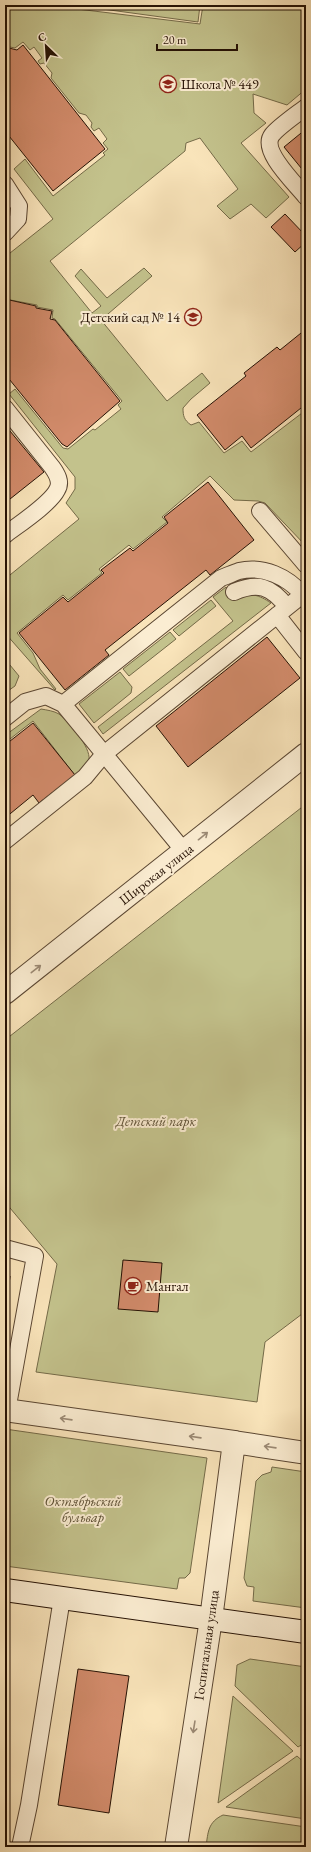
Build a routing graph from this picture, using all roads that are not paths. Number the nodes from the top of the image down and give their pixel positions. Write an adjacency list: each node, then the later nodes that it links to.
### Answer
1 (306, 107): 3 (lane)
2 (5, 184): 4 (lane)
3 (306, 197)
4 (5, 234)
5 (5, 408): 7 (lane)
6 (260, 511): 8 (lane)
7 (5, 535)
8 (306, 565)
9 (234, 592): 11 (lane)
10 (304, 593): 11 (lane); 13 (lane)
11 (282, 611): 12 (lane); 15 (lane)
12 (306, 652)
13 (63, 704): 14 (lane); 15 (lane)
14 (5, 718)
15 (104, 754): 17 (lane); 18 (lane)
16 (306, 754): 18 (street, Широкая улица, one-way to 16)
17 (5, 841)
18 (184, 852): 19 (street, Широкая улица, one-way to 18)
19 (5, 993)
20 (5, 1248): 21 (lane)
21 (6, 1410): 22 (street, one-way to 21)
22 (234, 1442): 23 (street, one-way to 22); 26 (street, Госпитальная улица)
23 (306, 1452)
24 (5, 1590): 25 (street)
25 (62, 1598): 26 (street); 28 (lane)
26 (210, 1619): 27 (street); 29 (street, Госпитальная улица, one-way to 29)
27 (306, 1632)
28 (20, 1847)
29 (176, 1847)

